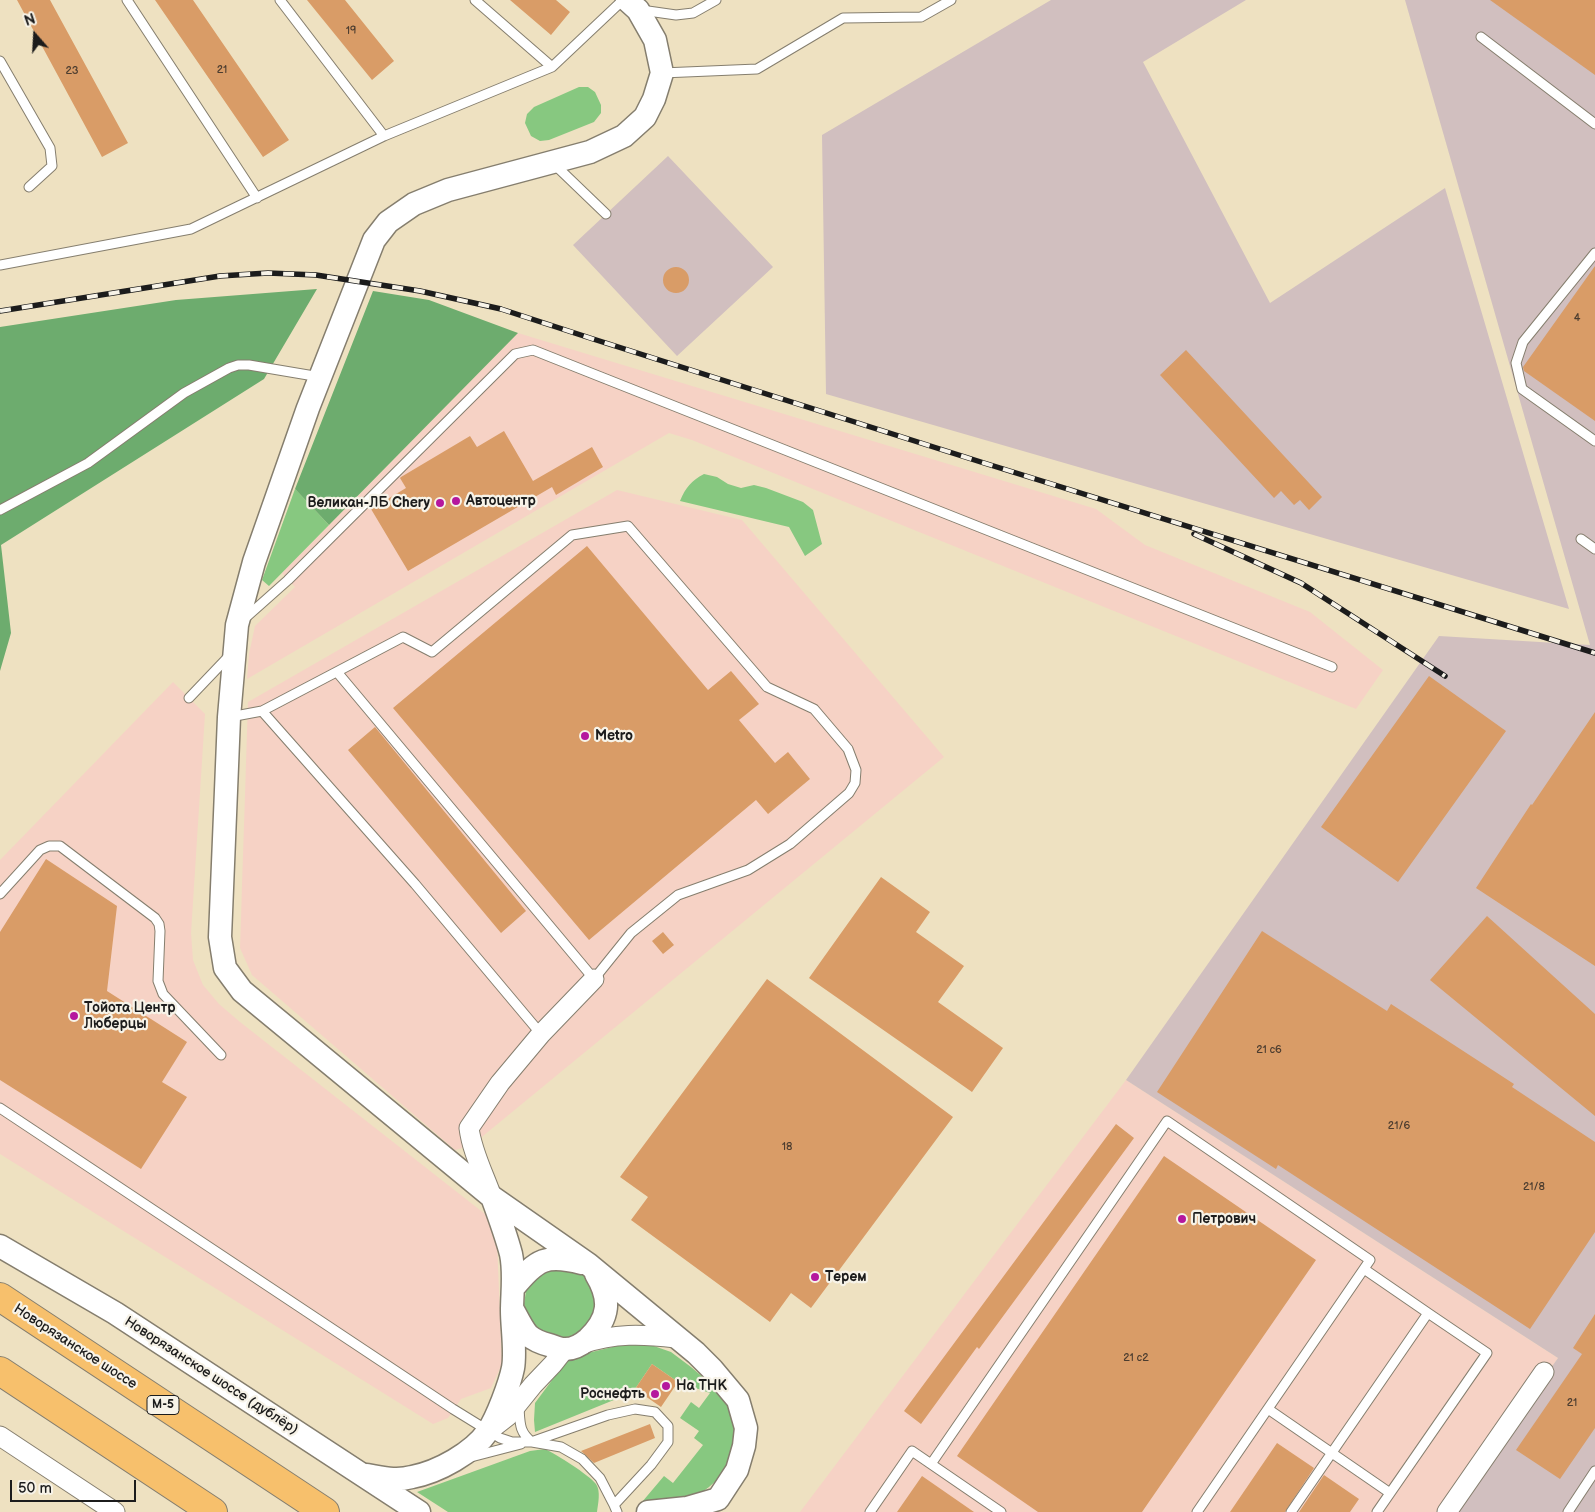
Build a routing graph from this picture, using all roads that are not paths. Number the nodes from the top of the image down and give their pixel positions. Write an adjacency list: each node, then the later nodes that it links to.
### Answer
1 (128, 0): 15 (lane)
2 (280, 0): 12 (lane)
3 (475, 0): 9 (lane)
4 (716, 0): 6 (lane)
5 (951, 0): 10 (lane)
6 (630, 3): 9 (lane); 10 (street)
7 (1482, 37): 11 (lane)
8 (0, 60): 14 (lane)
9 (552, 67): 12 (lane)
10 (662, 73): 13 (street)
11 (1595, 124)
12 (384, 136): 15 (lane)
13 (552, 162): 16 (lane); 19 (street)
14 (29, 187)
15 (257, 198): 18 (lane)
16 (606, 214)
17 (1595, 252): 20 (lane)
18 (0, 265)
19 (320, 377): 21 (lane); 24 (street)
20 (1595, 441)
21 (0, 510)
22 (1581, 539): 23 (lane)
23 (1595, 548)
24 (238, 625): 25 (street); 26 (lane)
25 (235, 649): 28 (lane); 30 (street)
26 (1332, 667)
27 (337, 672): 29 (lane); 32 (lane); 32 (lane)
28 (189, 698)
29 (262, 711): 30 (lane); 33 (lane)
30 (229, 717): 36 (street)
31 (0, 894): 34 (lane)
32 (594, 979): 33 (street)
33 (541, 1034): 36 (street)
34 (220, 1055)
35 (0, 1108): 49 (lane)
36 (492, 1197): 38 (street); 41 (street)
37 (0, 1246): 56 (street, Новорязанское шоссе (дублёр))
38 (591, 1267): 41 (street); 43 (street); 44 (street)
39 (1364, 1269): 42 (lane); 48 (lane); 54 (lane)
40 (0, 1297): 62 (highway, Новорязанское шоссе / М-5)
41 (513, 1298): 44 (street); 49 (street)
42 (1428, 1313): 52 (lane); 57 (lane)
43 (676, 1338): 44 (street); 58 (street)
44 (573, 1347): 47 (street)
45 (0, 1371): 61 (highway)
46 (1544, 1372): 70 (street)
47 (519, 1402): 49 (street); 51 (lane)
48 (1268, 1409): 52 (lane); 67 (lane)
49 (488, 1431): 51 (lane); 53 (street)
50 (0, 1436): 60 (street)
51 (532, 1442): 53 (lane); 59 (lane); 59 (lane)
52 (1332, 1453): 57 (lane); 68 (lane)
53 (453, 1462): 56 (street)
54 (931, 1464): 65 (lane); 66 (lane)
55 (1595, 1471): 71 (lane)
56 (362, 1474): 63 (street, Новорязанское шоссе (дублёр))
57 (1390, 1493): 69 (lane)
58 (714, 1505): 64 (street)
59 (615, 1508)
60 (115, 1512)
61 (213, 1512)
62 (326, 1512)
63 (419, 1512)
64 (648, 1512)
65 (870, 1512)
66 (1001, 1512)
67 (1197, 1512)
68 (1291, 1512)
69 (1377, 1512)
70 (1446, 1512)
71 (1568, 1512)

